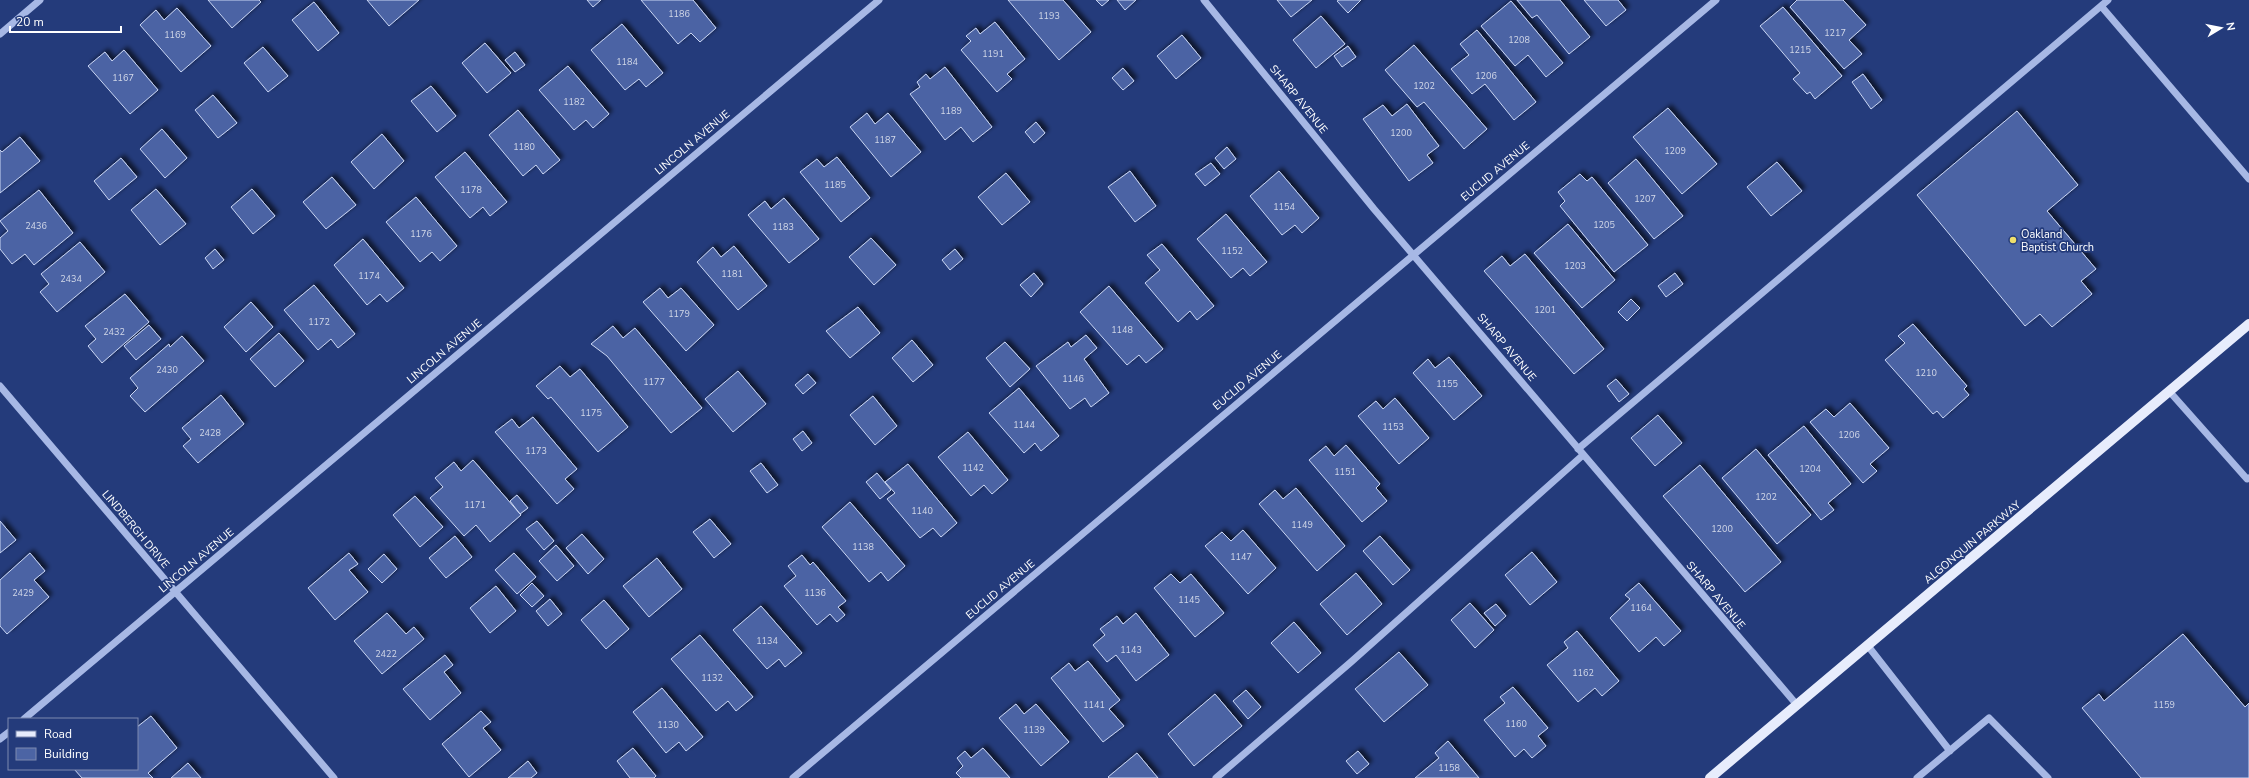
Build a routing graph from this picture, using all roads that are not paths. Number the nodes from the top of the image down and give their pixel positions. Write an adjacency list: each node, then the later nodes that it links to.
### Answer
1 (40, 0): 7 (street)
2 (879, 0): 16 (street, LINCOLN AVENUE)
3 (1204, 0): 9 (street, SHARP AVENUE)
4 (1716, 0): 9 (street, EUCLID AVENUE)
5 (2108, 0): 6 (street)
6 (2101, 6): 8 (street); 13 (street)
7 (0, 34)
8 (2249, 179)
9 (1414, 254): 13 (street, SHARP AVENUE); 24 (street, EUCLID AVENUE)
10 (2249, 324): 12 (main road, ALGONQUIN PARKWAY)
11 (0, 386): 16 (street, LINDBERGH DRIVE)
12 (2169, 391): 15 (street); 17 (main road, ALGONQUIN PARKWAY)
13 (1578, 449): 14 (street, SHARP AVENUE)
14 (1583, 455): 18 (street, SHARP AVENUE); 25 (street)
15 (2249, 478)
16 (175, 592): 19 (street, LINCOLN AVENUE); 23 (street, LINDBERGH DRIVE)
17 (1868, 646): 18 (main road, ALGONQUIN PARKWAY); 22 (street)
18 (1797, 705): 26 (main road, ALGONQUIN PARKWAY)
19 (25, 718)
20 (8, 733): 21 (street)
21 (0, 739)
22 (1950, 751): 27 (street); 28 (street)
23 (334, 778)
24 (793, 778)
25 (1216, 778)
26 (1710, 778)
27 (1917, 778)
28 (2048, 778)

